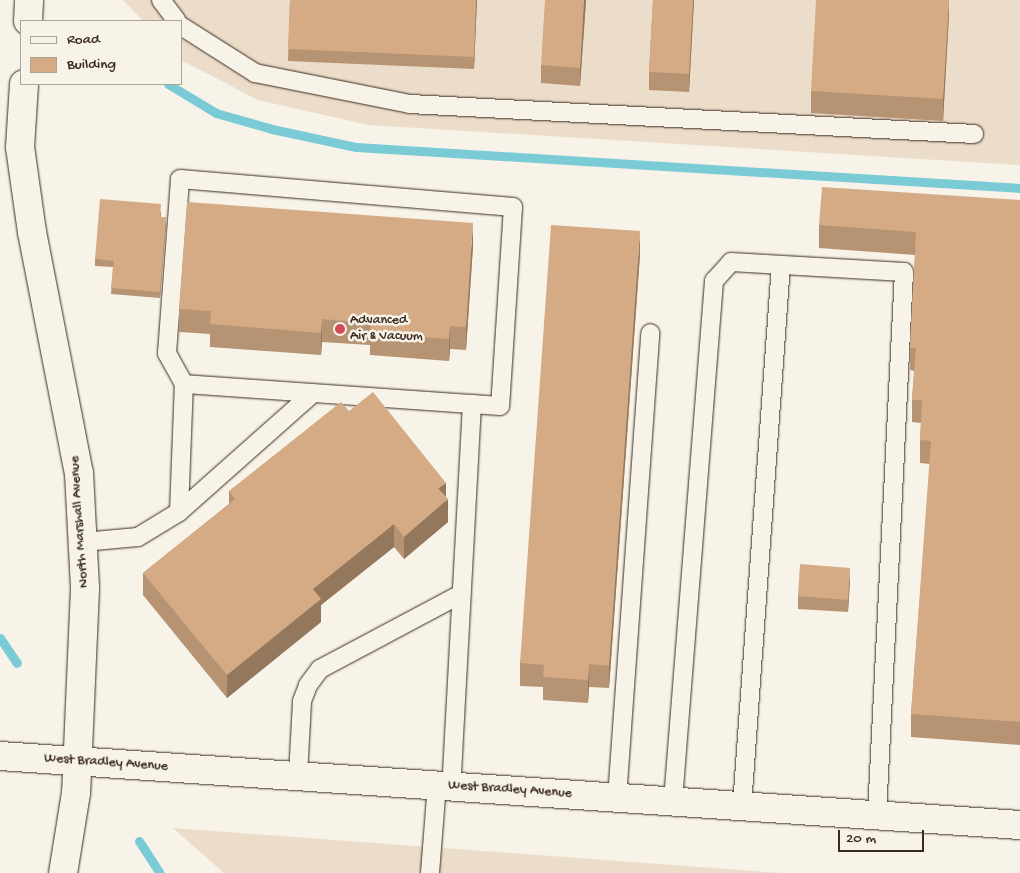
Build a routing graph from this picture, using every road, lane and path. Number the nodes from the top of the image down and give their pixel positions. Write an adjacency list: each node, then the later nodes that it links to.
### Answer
1 (29, 0): 3 (main road)
2 (160, 0): 4 (lane)
3 (28, 20)
4 (175, 20)
5 (182, 27): 7 (lane)
6 (24, 85): 14 (main road, North Marshall Avenue)
7 (974, 134)
8 (782, 265): 21 (lane); 22 (lane); 23 (lane)
9 (650, 333): 20 (lane)
10 (184, 384): 11 (lane); 12 (lane); 13 (lane)
11 (313, 393): 12 (lane); 13 (lane)
12 (472, 404): 15 (lane)
13 (179, 512): 14 (lane)
14 (83, 542): 17 (main road, North Marshall Avenue)
15 (461, 594): 18 (lane); 19 (lane)
16 (0, 756): 17 (main road, West Bradley Avenue)
17 (78, 761): 18 (main road, West Bradley Avenue); 25 (main road, North Marshall Avenue)
18 (298, 776): 19 (main road, West Bradley Avenue)
19 (444, 786): 20 (main road, West Bradley Avenue); 26 (lane)
20 (617, 798): 21 (main road, West Bradley Avenue)
21 (673, 801): 22 (main road, West Bradley Avenue)
22 (742, 806): 23 (main road, West Bradley Avenue)
23 (876, 815): 24 (main road, West Bradley Avenue)
24 (1020, 825)
25 (63, 873)
26 (430, 873)

